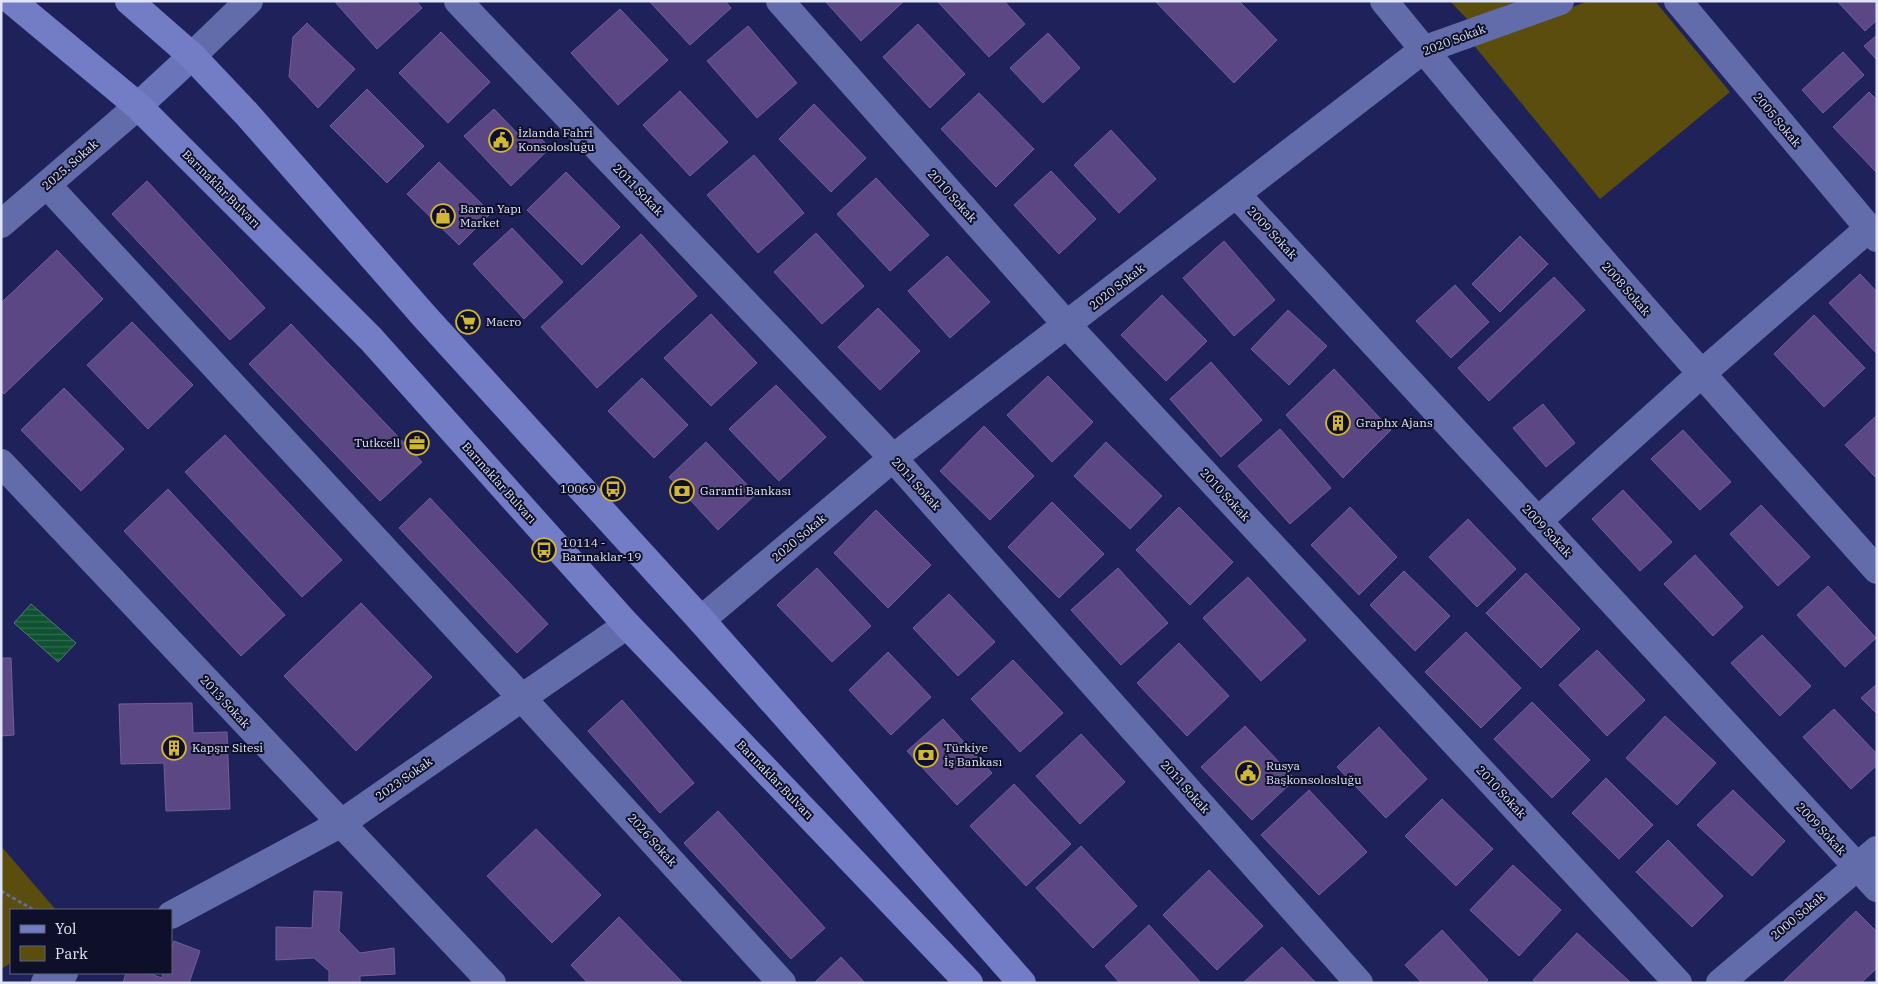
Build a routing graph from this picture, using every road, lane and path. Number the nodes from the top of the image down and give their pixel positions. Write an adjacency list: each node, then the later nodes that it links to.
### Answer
1 (12, 1): 11 (main road, Barınaklar Bulvarı)
2 (129, 1): 10 (main road)
3 (249, 1): 10 (street)
4 (458, 1): 18 (street, 2011 Sokak)
5 (780, 1): 16 (street, 2010 Sokak)
6 (1384, 1): 9 (street, 2008 Sokak)
7 (1560, 1): 9 (street, 2020 Sokak)
8 (1678, 1): 15 (street, 2005 Sokak)
9 (1424, 50): 13 (street, 2020 Sokak); 17 (street, 2008 Sokak)
10 (192, 56): 11 (street); 22 (main road)
11 (138, 106): 12 (street, 2025. Sokak); 23 (main road, Barınaklar Bulvarı)
12 (47, 185): 14 (street, 2025. Sokak); 24 (street, 2026 Sokak)
13 (1237, 195): 16 (street, 2020 Sokak); 20 (street, 2009 Sokak)
14 (1, 224)
15 (1873, 233): 17 (street)
16 (1067, 325): 18 (street, 2020 Sokak); 39 (street, 2010 Sokak)
17 (1700, 374): 20 (street); 21 (street, 2008 Sokak)
18 (893, 458): 22 (street, 2020 Sokak); 38 (street, 2011 Sokak)
19 (1, 463): 25 (street, 2013 Sokak)
20 (1538, 521): 27 (street, 2009 Sokak)
21 (1877, 570)
22 (701, 620): 37 (main road)
23 (627, 625): 24 (street, 2023 Sokak); 36 (main road, Barınaklar Bulvarı)
24 (522, 698): 25 (street, 2023 Sokak); 35 (street, 2026 Sokak)
25 (340, 824): 31 (street, 2023 Sokak); 34 (street, 2013 Sokak)
26 (1877, 850): 27 (street, 2000 Sokak)
27 (1856, 867): 28 (street, 2009 Sokak); 40 (street, 2000 Sokak)
28 (1877, 888)
29 (1, 891): 30 (path)
30 (32, 909)
31 (172, 914)
32 (62, 974): 33 (street)
33 (45, 983)
34 (492, 983)
35 (782, 983)
36 (969, 983)
37 (1022, 983)
38 (1359, 983)
39 (1678, 983)
40 (1720, 983)

